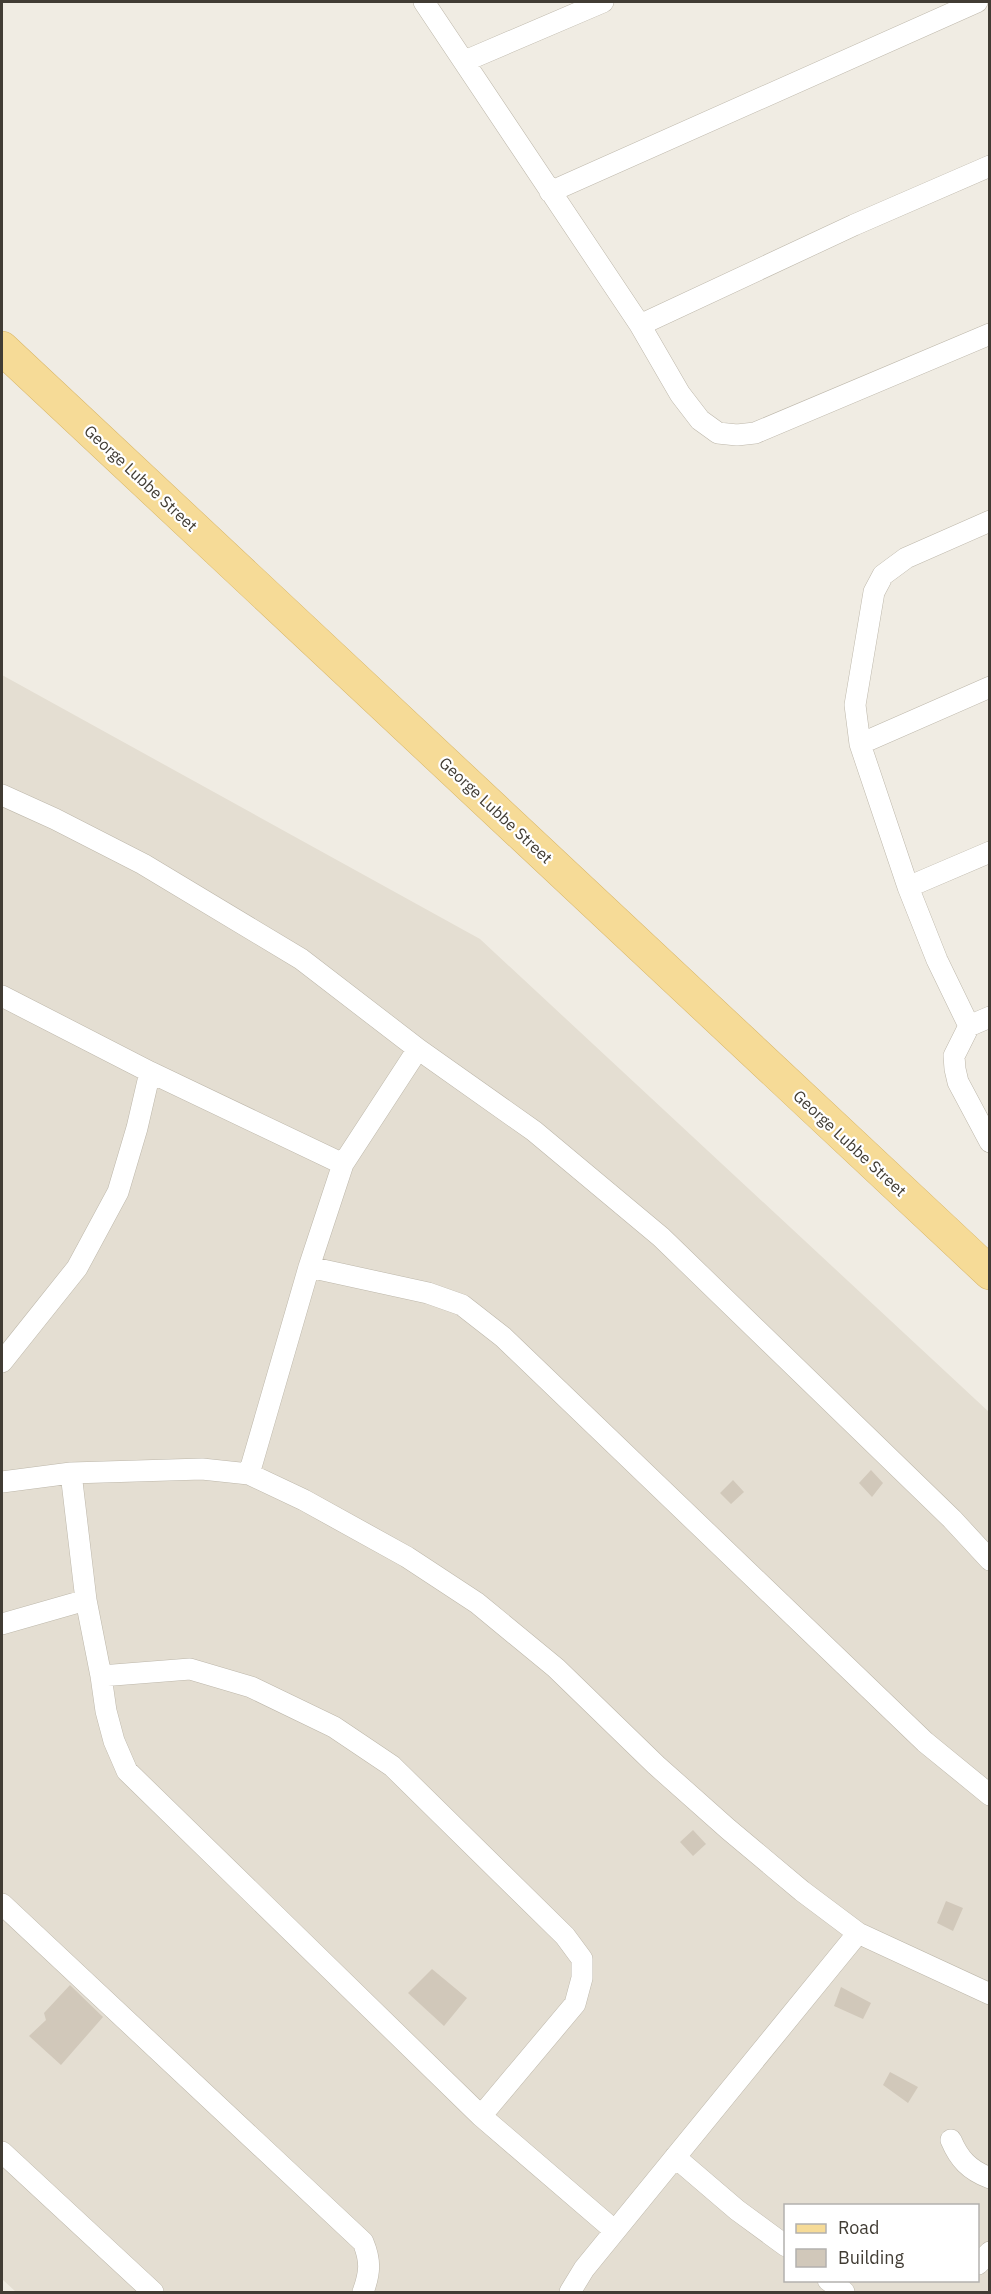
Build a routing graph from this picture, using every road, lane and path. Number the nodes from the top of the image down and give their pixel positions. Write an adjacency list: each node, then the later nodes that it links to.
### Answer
1 (424, 2): 4 (street)
2 (603, 2): 4 (street)
3 (977, 2): 6 (street)
4 (465, 61): 6 (street)
5 (990, 166): 7 (street)
6 (550, 192): 7 (street)
7 (640, 325): 8 (street)
8 (990, 334)
9 (2, 348): 24 (main road, George Lubbe Street)
10 (990, 521): 12 (street)
11 (990, 687): 12 (street)
12 (860, 744): 15 (street)
13 (2, 795): 19 (street)
14 (990, 852): 15 (street)
15 (908, 887): 18 (street)
16 (2, 996): 20 (street)
17 (990, 1017): 18 (street)
18 (969, 1026): 21 (street)
19 (418, 1049): 22 (street); 29 (street)
20 (150, 1072): 22 (street); 25 (street)
21 (990, 1142)
22 (343, 1164): 23 (street)
23 (309, 1267): 27 (street); 33 (street)
24 (990, 1273)
25 (2, 1362)
26 (71, 1473): 27 (street); 28 (street); 30 (street)
27 (249, 1474): 35 (street)
28 (2, 1482)
29 (990, 1560)
30 (86, 1600): 31 (street); 32 (street)
31 (2, 1624)
32 (101, 1676): 37 (street); 37 (street)
33 (990, 1794)
34 (2, 1904): 48 (street)
35 (858, 1933): 36 (street); 40 (street)
36 (990, 1994)
37 (481, 2116): 42 (street)
38 (951, 2139): 41 (street)
39 (2, 2152): 47 (street)
40 (675, 2157): 42 (street); 43 (street)
41 (990, 2178)
42 (615, 2231): 49 (street)
43 (784, 2245)
44 (990, 2252): 45 (street)
45 (979, 2263)
46 (831, 2282): 50 (street)
47 (153, 2292)
48 (363, 2292)
49 (570, 2292)
50 (844, 2292)

